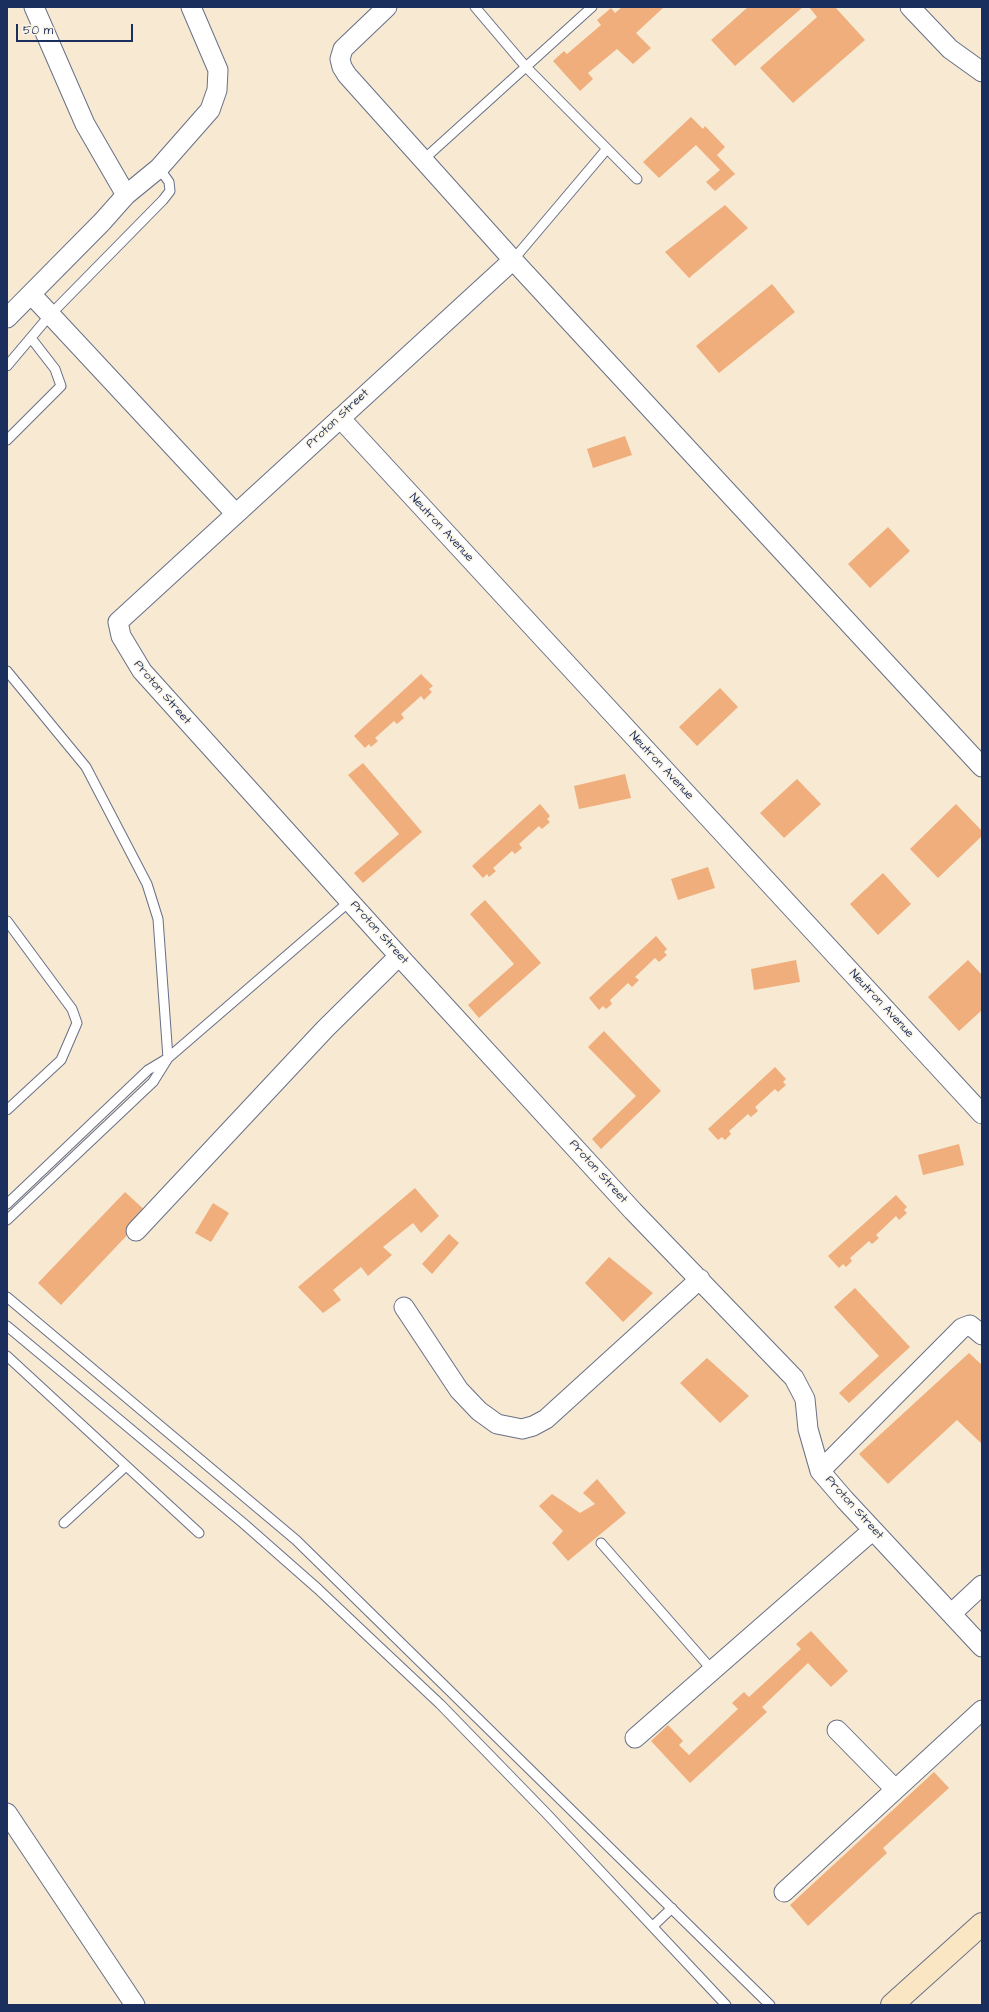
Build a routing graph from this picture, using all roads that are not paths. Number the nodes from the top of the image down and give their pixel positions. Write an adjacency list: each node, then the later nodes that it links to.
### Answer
1 (34, 7): 13 (street)
2 (191, 7): 11 (street)
3 (387, 7): 10 (street)
4 (475, 7): 7 (lane)
5 (592, 7): 7 (lane)
6 (910, 7): 8 (street)
7 (526, 66): 9 (lane); 10 (lane)
8 (982, 72)
9 (606, 150): 12 (lane); 14 (lane)
10 (423, 160): 14 (street)
11 (159, 168): 13 (street); 16 (lane)
12 (637, 179)
13 (126, 195): 15 (street)
14 (513, 260): 20 (street, Proton Street); 24 (street)
15 (31, 294): 16 (street); 17 (street)
16 (50, 315): 18 (lane); 22 (street)
17 (7, 318)
18 (31, 338): 19 (lane); 21 (lane)
19 (7, 366)
20 (340, 418): 22 (street, Proton Street); 32 (street, Neutron Avenue)
21 (7, 440)
22 (236, 514): 25 (street, Proton Street)
23 (7, 671): 28 (lane)
24 (982, 767)
25 (350, 901): 27 (street, Proton Street); 28 (lane)
26 (7, 921): 31 (lane)
27 (399, 956): 37 (street); 38 (street, Proton Street)
28 (168, 1058): 29 (lane); 30 (lane)
29 (115, 1100): 30 (lane); 33 (lane)
30 (123, 1109): 34 (lane)
31 (7, 1110)
32 (982, 1114)
33 (64, 1149): 34 (lane); 35 (lane)
34 (73, 1158): 36 (lane)
35 (7, 1204)
36 (7, 1220)
37 (136, 1231)
38 (700, 1279): 40 (street); 45 (street, Proton Street)
39 (7, 1297): 60 (lane)
40 (404, 1307)
41 (7, 1326): 62 (lane)
42 (982, 1334): 45 (street)
43 (7, 1356): 44 (lane)
44 (126, 1466): 46 (lane); 48 (lane)
45 (820, 1471): 47 (street, Proton Street)
46 (64, 1523)
47 (873, 1530): 51 (street, Proton Street); 53 (street)
48 (199, 1534)
49 (601, 1543): 53 (lane)
50 (982, 1585): 51 (street)
51 (952, 1613): 52 (street, Proton Street)
52 (982, 1647)
53 (713, 1671): 56 (street)
54 (982, 1710): 57 (street)
55 (837, 1730): 57 (street)
56 (635, 1738)
57 (895, 1789): 59 (street)
58 (7, 1813): 63 (street)
59 (784, 1892)
60 (672, 1908): 62 (lane); 65 (lane)
61 (982, 1924): 66 (main road)
62 (653, 1926): 64 (lane)
63 (134, 2005)
64 (726, 2005)
65 (770, 2005)
66 (892, 2005)

